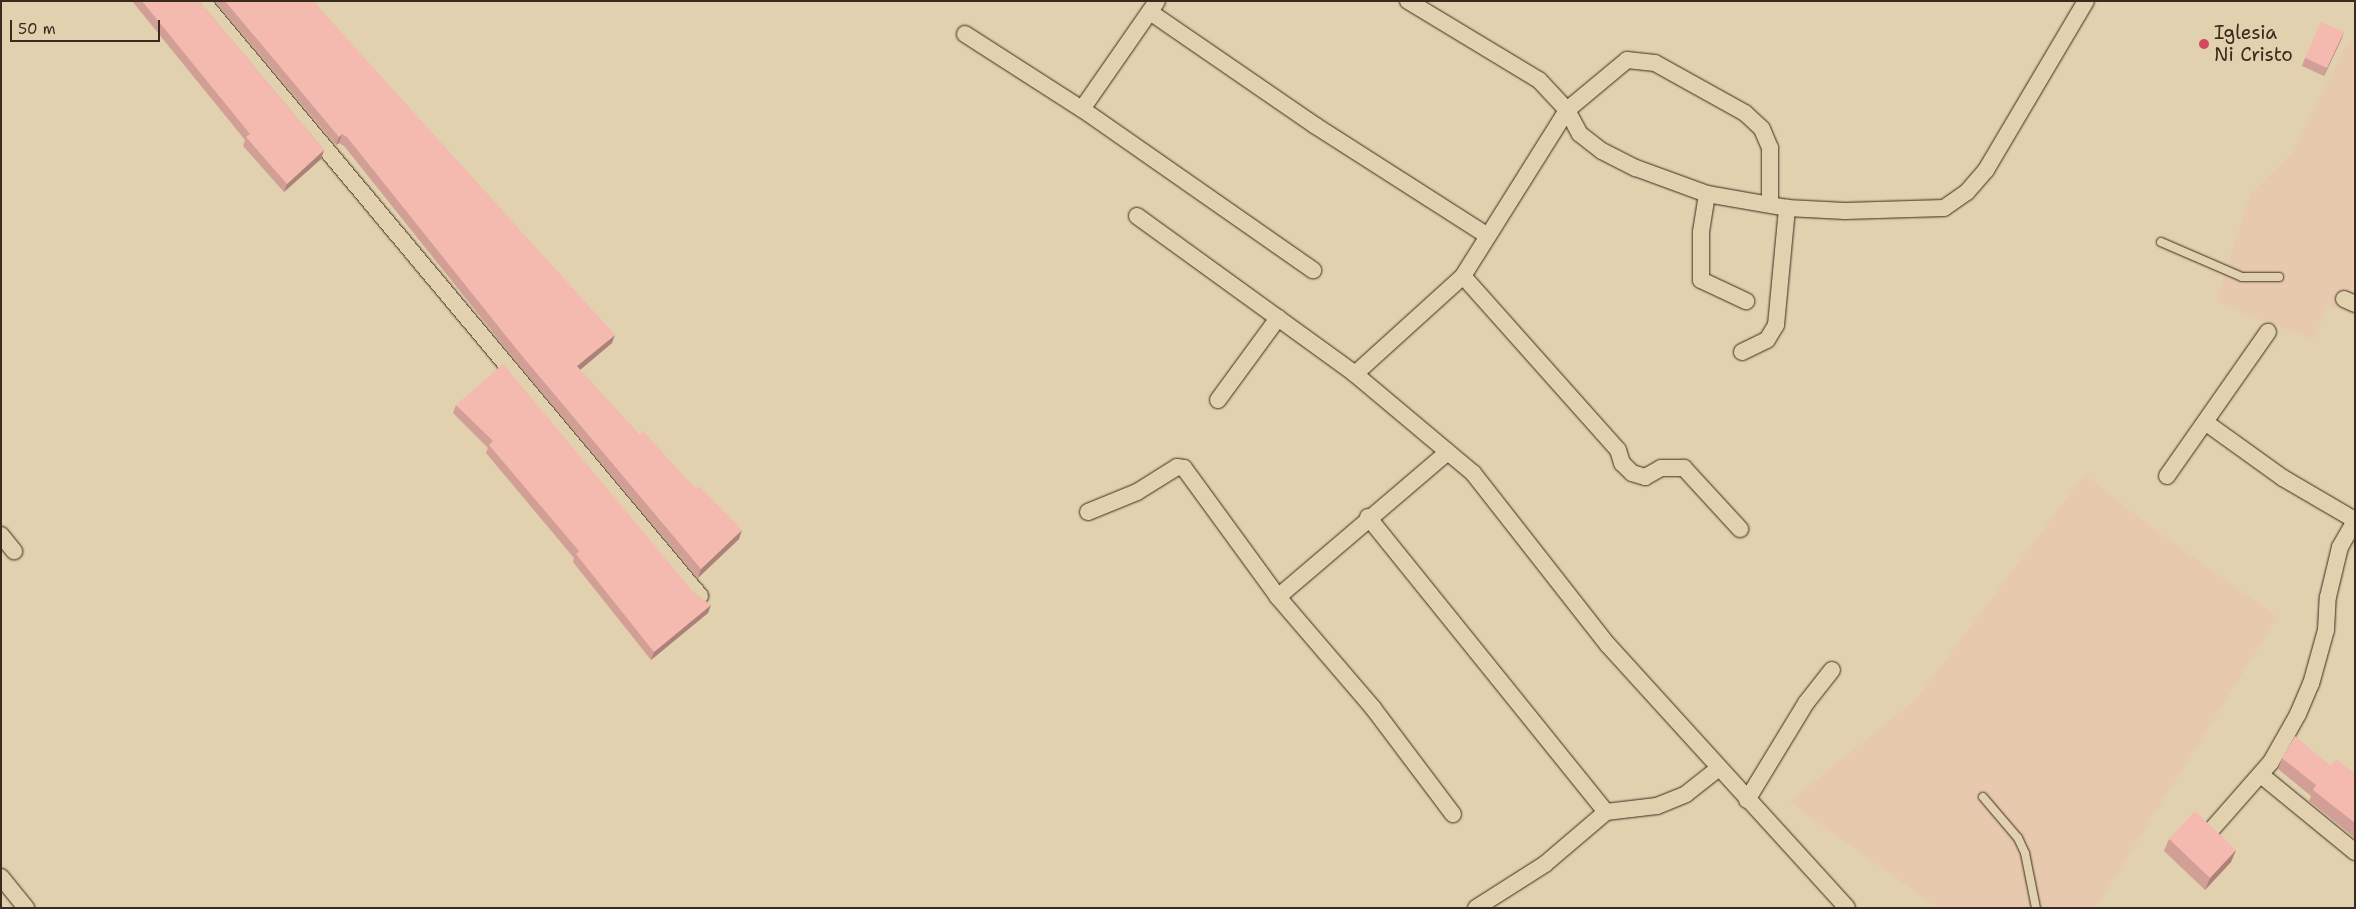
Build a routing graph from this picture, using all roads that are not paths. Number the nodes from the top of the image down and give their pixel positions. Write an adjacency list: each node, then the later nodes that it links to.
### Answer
1 (202, 1): 32 (street)
2 (1408, 1): 7 (street)
3 (2086, 1): 10 (street)
4 (1154, 7): 6 (street); 12 (street)
5 (965, 34): 6 (street)
6 (1082, 109): 14 (street)
7 (1567, 110): 8 (street); 9 (street); 12 (street)
8 (1707, 194): 9 (street); 17 (street)
9 (1770, 204): 10 (street)
10 (1787, 208): 20 (street)
11 (1137, 216): 18 (street)
12 (1488, 236): 15 (street)
13 (2161, 242): 16 (lane)
14 (1313, 270)
15 (1463, 276): 21 (street); 29 (street)
16 (2279, 278)
17 (1746, 301)
18 (1278, 318): 21 (street); 22 (street)
19 (2268, 332): 23 (street)
20 (1742, 352)
21 (1354, 374): 24 (street)
22 (1218, 400)
23 (2205, 422): 25 (street); 28 (street)
24 (1448, 452): 27 (street); 35 (street)
25 (2167, 476)
26 (1088, 512): 33 (street)
27 (1368, 517): 33 (street); 39 (street)
28 (2355, 521): 36 (street)
29 (1740, 529)
30 (1, 535): 31 (street)
31 (14, 551)
32 (700, 596)
33 (1278, 597): 40 (street)
34 (1832, 670): 38 (street)
35 (1719, 768): 38 (street); 39 (street)
36 (2261, 775): 41 (street); 42 (street)
37 (1983, 797): 47 (lane)
38 (1747, 800): 46 (street)
39 (1606, 812): 45 (street)
40 (1453, 814)
41 (2213, 828)
42 (2355, 852)
43 (1, 877): 44 (street)
44 (26, 908)
45 (1476, 908)
46 (1847, 908)
47 (2036, 908)

